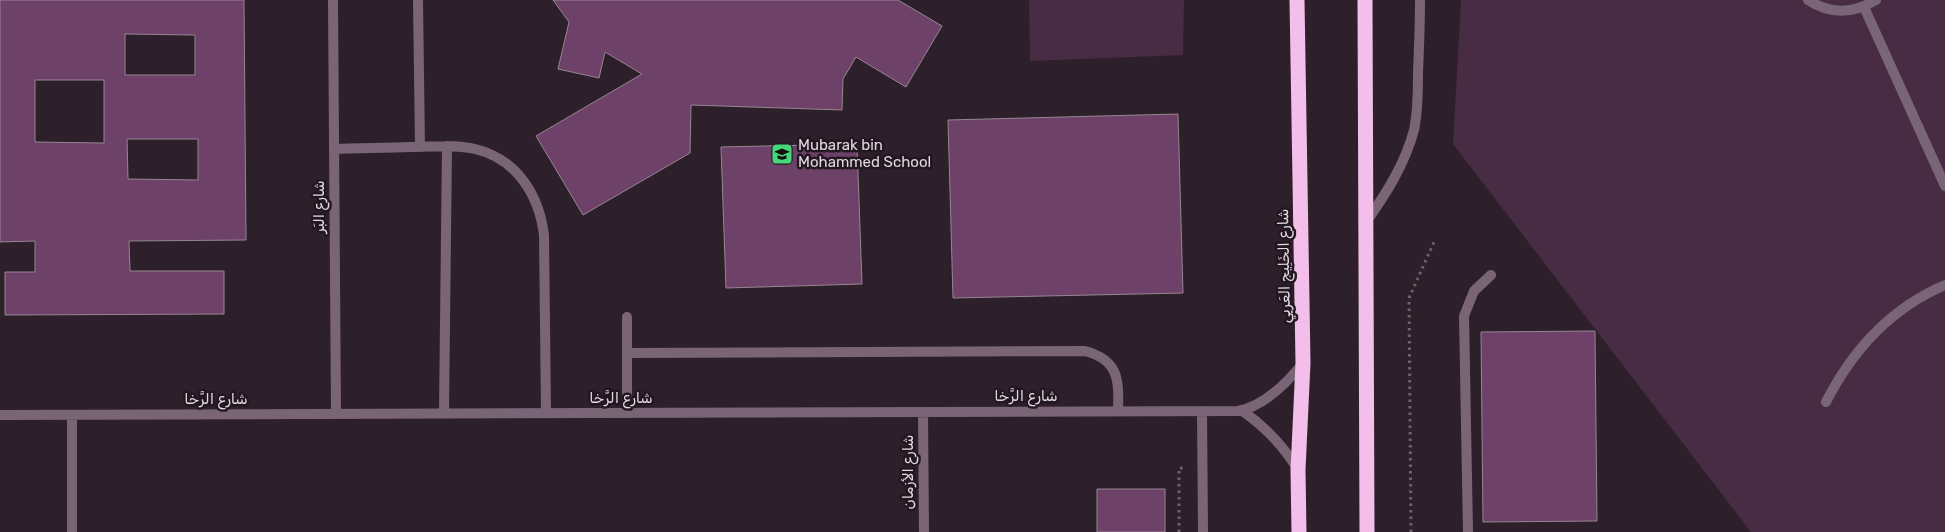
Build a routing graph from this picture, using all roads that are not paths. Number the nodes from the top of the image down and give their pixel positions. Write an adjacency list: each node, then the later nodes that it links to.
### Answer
1 (333, 0): 11 (street, شارع البَر)
2 (418, 0): 10 (street)
3 (1297, 0): 18 (highway, شارع الخَلِيج العَربِي)
4 (1365, 0): 13 (highway)
5 (1420, 0): 13 (street)
6 (1808, 0): 8 (street)
7 (1876, 0): 8 (street)
8 (1864, 7): 12 (street)
9 (446, 146): 10 (street); 24 (street); 25 (street)
10 (420, 147): 11 (street)
11 (334, 149): 28 (street, شارع البَر)
12 (1945, 186)
13 (1366, 222): 35 (highway)
14 (1491, 275): 36 (street)
15 (1945, 285): 19 (street)
16 (627, 316): 17 (street)
17 (627, 353): 22 (street); 26 (street)
18 (1303, 363): 21 (street, شارع الرَّخا); 30 (highway, شارع الخَلِيج العَربِي)
19 (1826, 402)
20 (1202, 410): 21 (street, شارع الرَّخا); 22 (street, شارع الرَّخا); 33 (street)
21 (1241, 410): 30 (street)
22 (1118, 411): 23 (street, شارع الرَّخا)
23 (923, 412): 26 (street, شارع الرَّخا); 32 (street, شارع الأزمان)
24 (444, 413): 25 (street, شارع الرَّخا); 28 (street, شارع الرَّخا)
25 (546, 413): 26 (street, شارع الرَّخا)
26 (627, 413)
27 (72, 414): 28 (street, شارع الرَّخا); 29 (street, شارع الرَّخا); 31 (street)
28 (336, 414)
29 (0, 415)
30 (1298, 470): 34 (highway, شارع الخَلِيج العَربِي)
31 (72, 532)
32 (924, 532)
33 (1202, 532)
34 (1298, 532)
35 (1368, 532)
36 (1468, 532)

